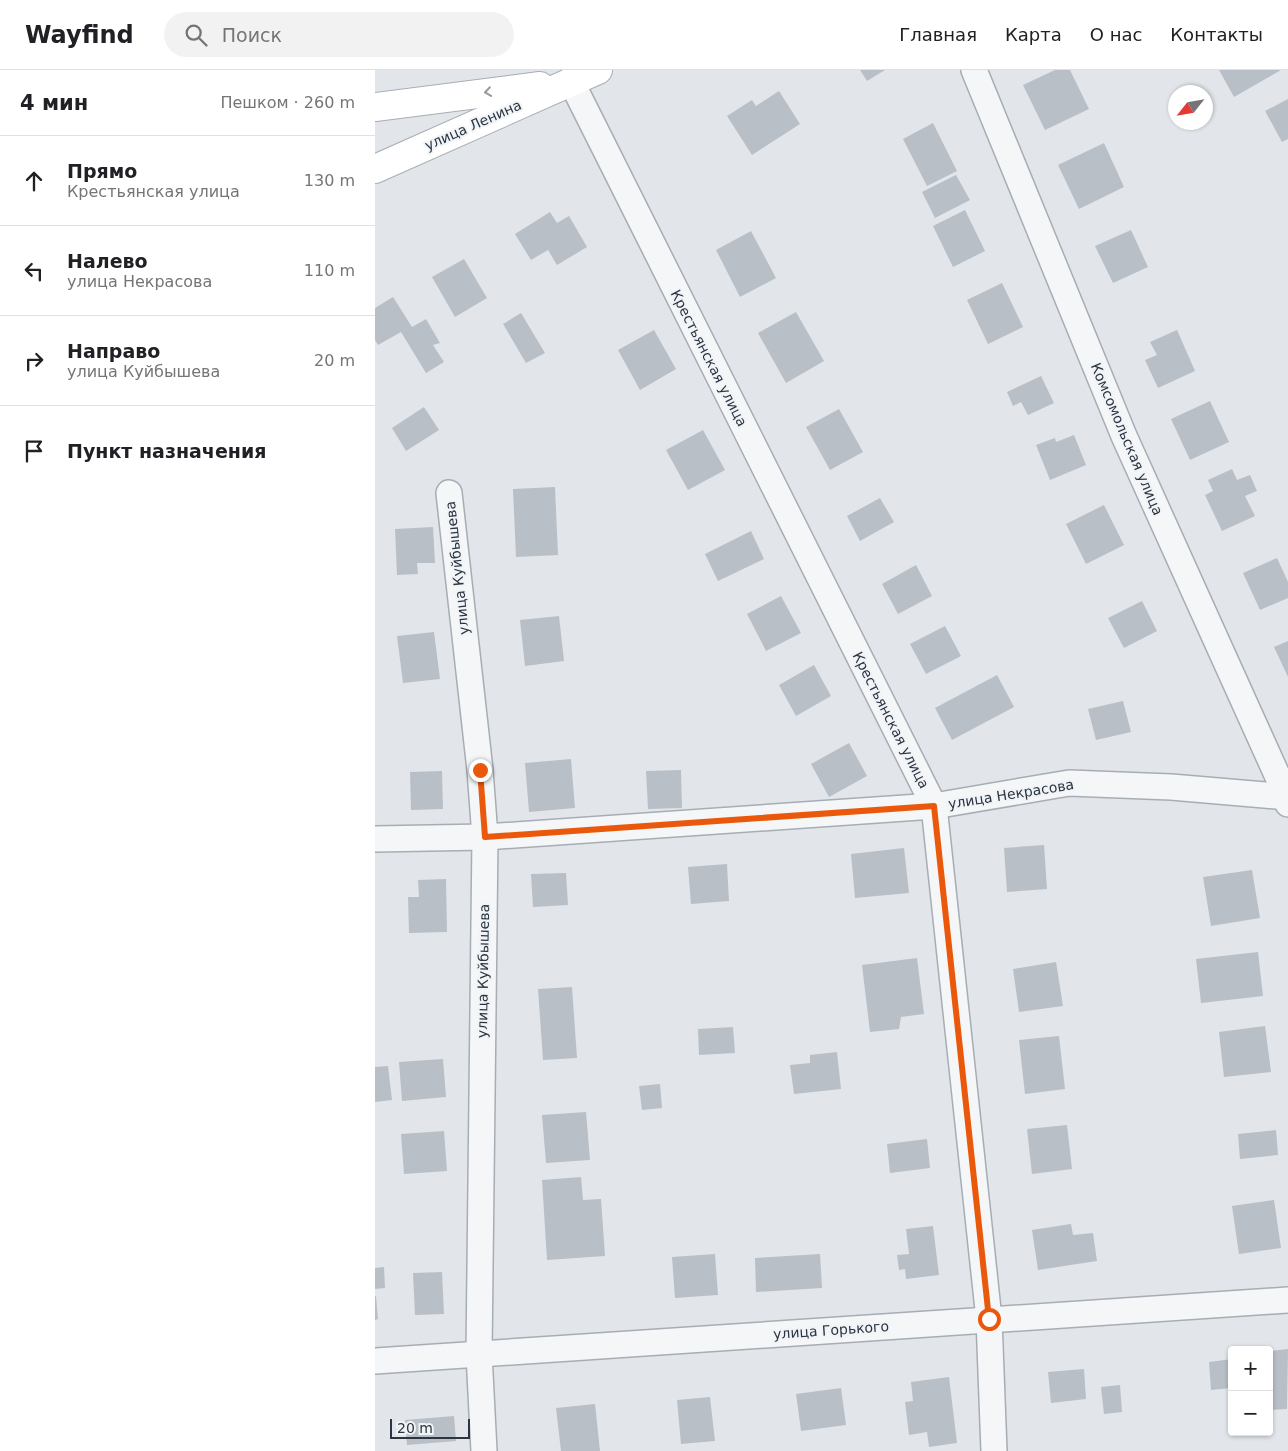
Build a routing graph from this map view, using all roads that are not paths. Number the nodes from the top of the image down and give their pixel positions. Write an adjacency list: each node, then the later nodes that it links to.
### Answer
1 (598, 70): 3 (main road, улица Ленина)
2 (974, 70): 7 (street, Комсомольская улица)
3 (571, 81): 4 (main road, улица Ленина, one-way to 4); 5 (main road, улица Ленина); 8 (street, Крестьянская улица)
4 (375, 107)
5 (375, 169)
6 (449, 493): 9 (street, улица Куйбышева)
7 (1288, 800): 8 (street, улица Некрасова)
8 (934, 806): 9 (street, улица Некрасова); 12 (street, Крестьянская улица)
9 (485, 837): 10 (street, улица Некрасова); 13 (street, улица Куйбышева)
10 (375, 840)
11 (1288, 1300): 12 (street, улица Горького)
12 (989, 1319): 13 (street, улица Горького); 16 (street, Крестьянская улица)
13 (479, 1354): 14 (street, улица Горького); 15 (street, улица Куйбышева)
14 (375, 1361)
15 (484, 1451)
16 (994, 1451)

